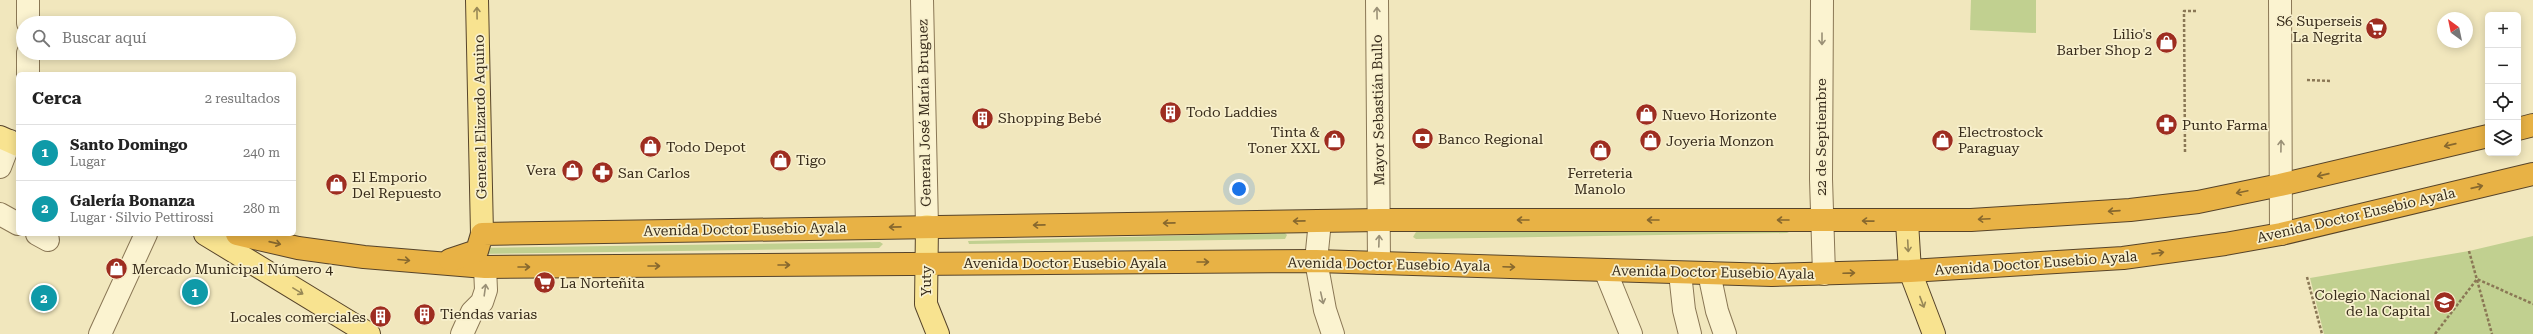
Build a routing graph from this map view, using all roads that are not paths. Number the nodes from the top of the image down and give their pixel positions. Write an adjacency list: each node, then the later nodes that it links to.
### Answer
1 (28, 0): 7 (street)
2 (477, 0): 24 (main road, General Elizardo Aquino, one-way to 2)
3 (922, 0): 23 (street, General José María Bruguez)
4 (1377, 0): 18 (street, Mayor Sebastián Bullo, one-way to 4)
5 (1822, 0): 19 (street, 22 de Septiembre, one-way to 19)
6 (2280, 0): 16 (street, one-way to 6)
7 (28, 16)
8 (28, 60): 9 (street)
9 (28, 72)
10 (2533, 125): 11 (highway)
11 (2521, 128)
12 (2485, 137): 16 (highway, Avenida Doctor Eusebio Ayala, one-way to 16)
13 (9, 141): 14 (street)
14 (0, 167)
15 (2533, 174): 25 (highway, Avenida Doctor Eusebio Ayala, one-way to 15)
16 (2280, 185): 21 (highway, Avenida Doctor Eusebio Ayala, one-way to 21); 25 (street)
17 (0, 214): 22 (street)
18 (1380, 220): 19 (highway, Avenida Doctor Eusebio Ayala, one-way to 18); 20 (highway, Avenida Doctor Eusebio Ayala); 31 (street, Mayor Sebastián Bullo, one-way to 18)
19 (1822, 220): 21 (highway, Avenida Doctor Eusebio Ayala, one-way to 19); 38 (street, 22 de Septiembre)
20 (1320, 221): 23 (highway, Avenida Doctor Eusebio Ayala, one-way to 23); 29 (street)
21 (1907, 222): 35 (main road, one-way to 35)
22 (16, 223)
23 (927, 226): 24 (highway, Avenida Doctor Eusebio Ayala, one-way to 24); 32 (main road, Yuty)
24 (482, 234): 30 (highway)
25 (2281, 234): 35 (highway, Avenida Doctor Eusebio Ayala, one-way to 25)
26 (145, 236): 39 (street)
27 (207, 236): 40 (main road, one-way to 40)
28 (246, 236): 30 (highway, Avenida Doctor Eusebio Ayala, one-way to 30)
29 (1316, 261): 31 (highway, Avenida Doctor Eusebio Ayala); 32 (highway, Avenida Doctor Eusebio Ayala, one-way to 29); 43 (street, one-way to 43)
30 (441, 263): 33 (highway, Avenida Doctor Eusebio Ayala)
31 (1379, 263): 34 (highway, Avenida Doctor Eusebio Ayala, one-way to 34)
32 (926, 264): 33 (highway, Avenida Doctor Eusebio Ayala, one-way to 32); 42 (main road, Yuty)
33 (485, 267): 41 (street, one-way to 33)
34 (1605, 270): 36 (highway, Avenida Doctor Eusebio Ayala); 44 (street)
35 (1910, 271): 38 (highway, Avenida Doctor Eusebio Ayala, one-way to 35); 47 (main road, one-way to 47)
36 (1680, 273): 37 (highway, Avenida Doctor Eusebio Ayala); 45 (street)
37 (1709, 274): 38 (highway, Avenida Doctor Eusebio Ayala); 46 (street)
38 (1824, 274)
39 (100, 334)
40 (369, 334)
41 (462, 334)
42 (938, 334)
43 (1333, 334)
44 (1631, 334)
45 (1690, 334)
46 (1725, 334)
47 (1934, 334)

